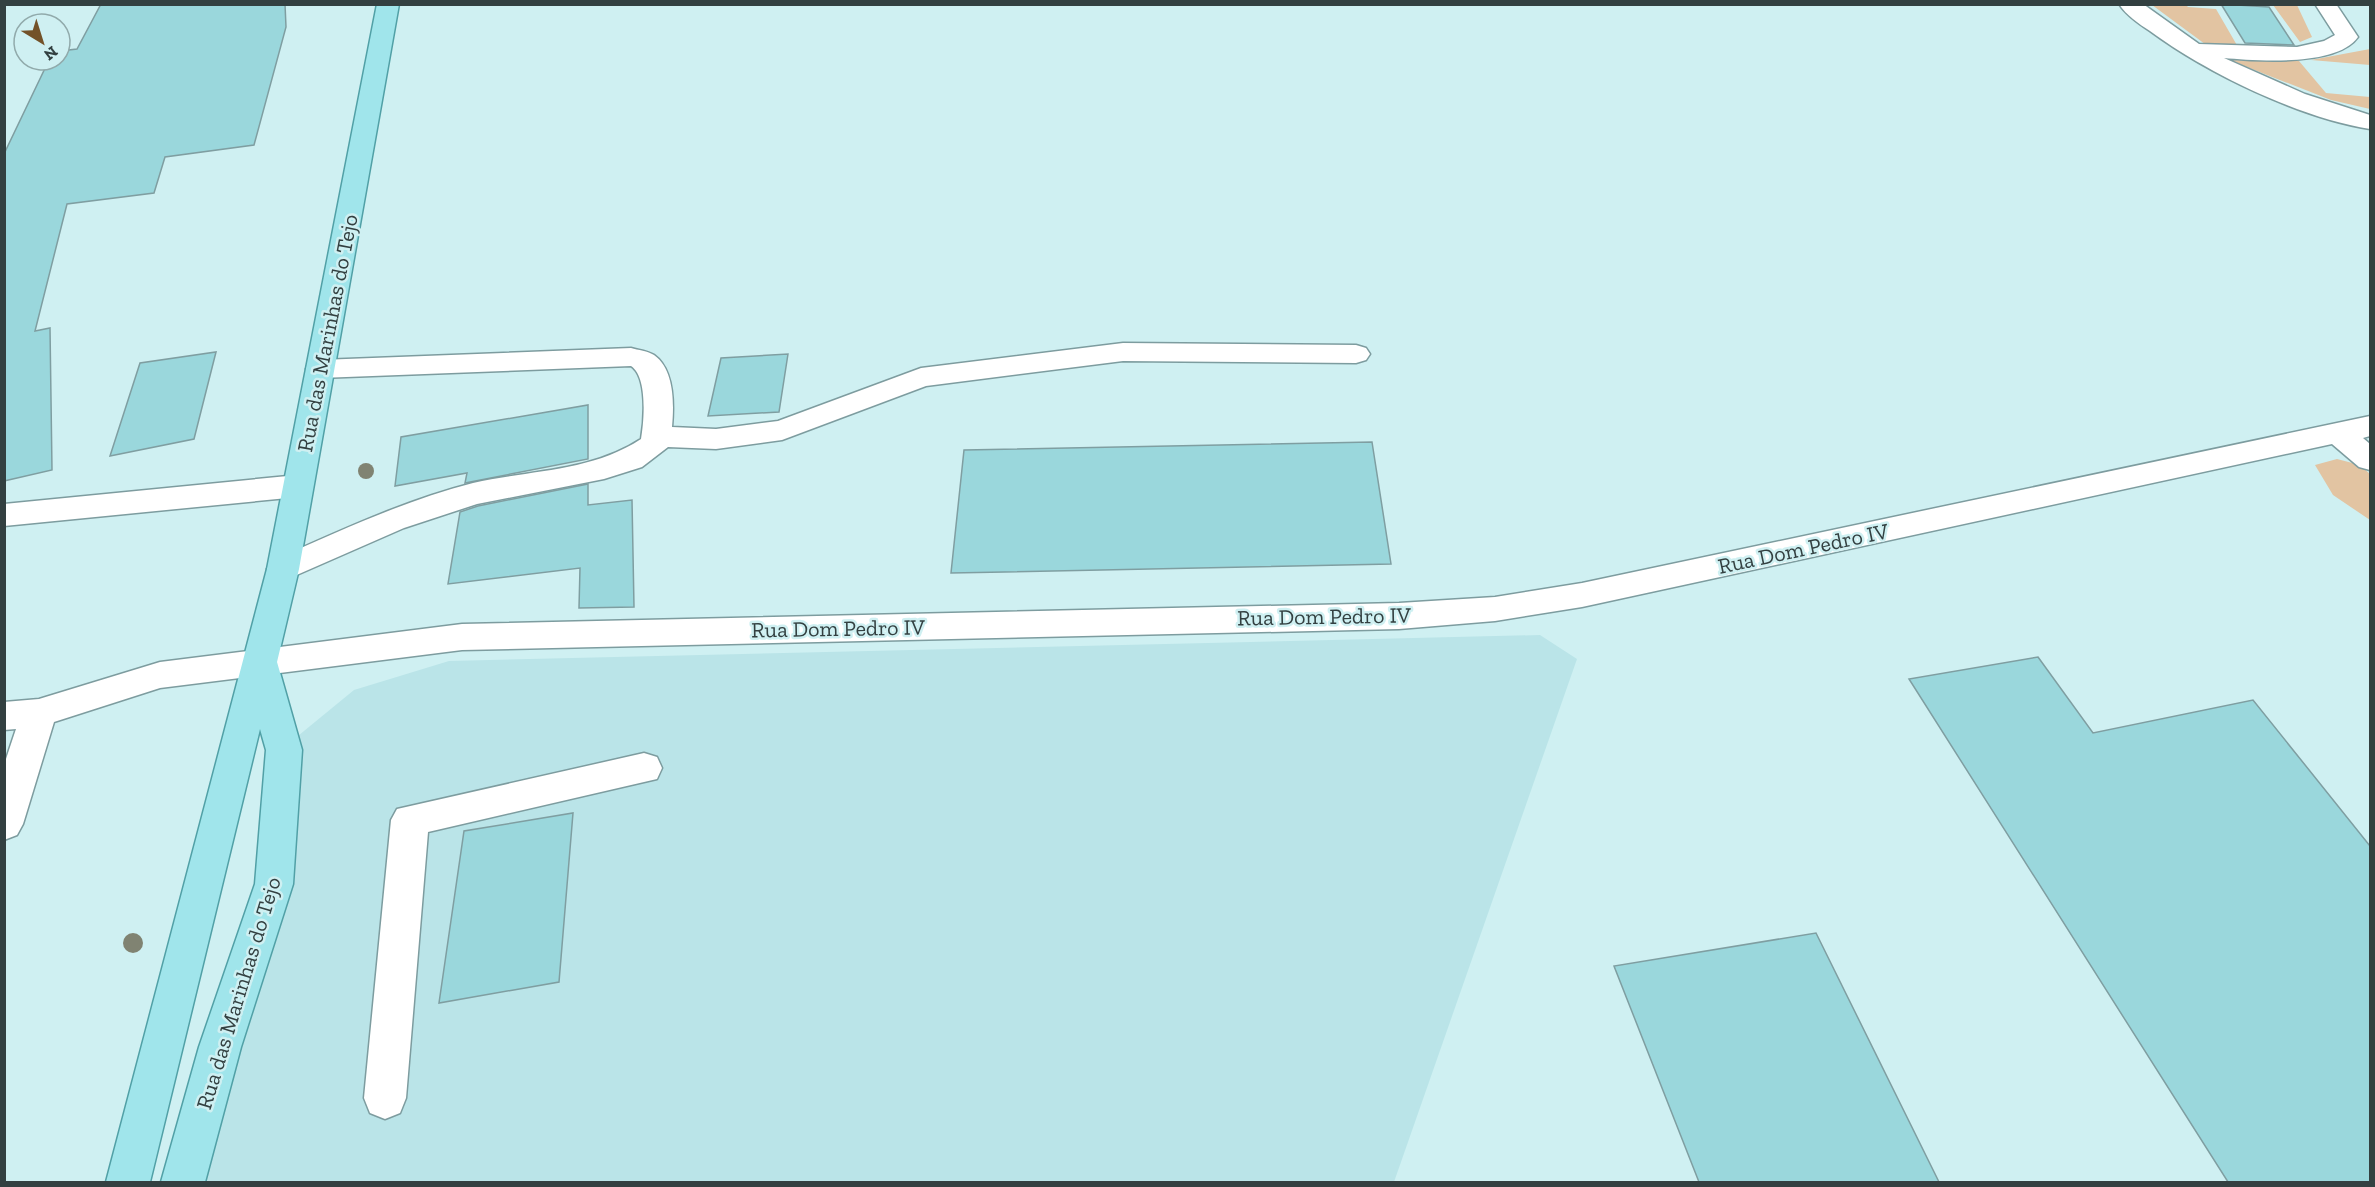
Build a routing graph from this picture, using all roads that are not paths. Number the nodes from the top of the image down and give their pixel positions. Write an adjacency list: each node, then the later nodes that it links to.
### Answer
1 (388, 4): 7 (main road, Rua das Marinhas do Tejo)
2 (2129, 4): 4 (street)
3 (2325, 4): 4 (street)
4 (2192, 49): 5 (street)
5 (2370, 122)
6 (1356, 354): 10 (street)
7 (320, 369): 10 (street); 12 (main road, Rua das Marinhas do Tejo)
8 (2370, 426): 9 (street, Rua Dom Pedro IV)
9 (2338, 433): 11 (street); 15 (street, Rua Dom Pedro IV)
10 (656, 436): 14 (street)
11 (2370, 460)
12 (298, 486): 13 (street); 14 (main road, Rua das Marinhas do Tejo)
13 (4, 514)
14 (283, 569): 15 (main road, Rua das Marinhas do Tejo)
15 (259, 661): 16 (street, Rua Dom Pedro IV); 20 (main road, Rua das Marinhas do Tejo); 21 (main road, Rua das Marinhas do Tejo)
16 (22, 715): 18 (street)
17 (644, 768): 19 (street)
18 (4, 824)
19 (385, 1098)
20 (128, 1182)
21 (183, 1182)

